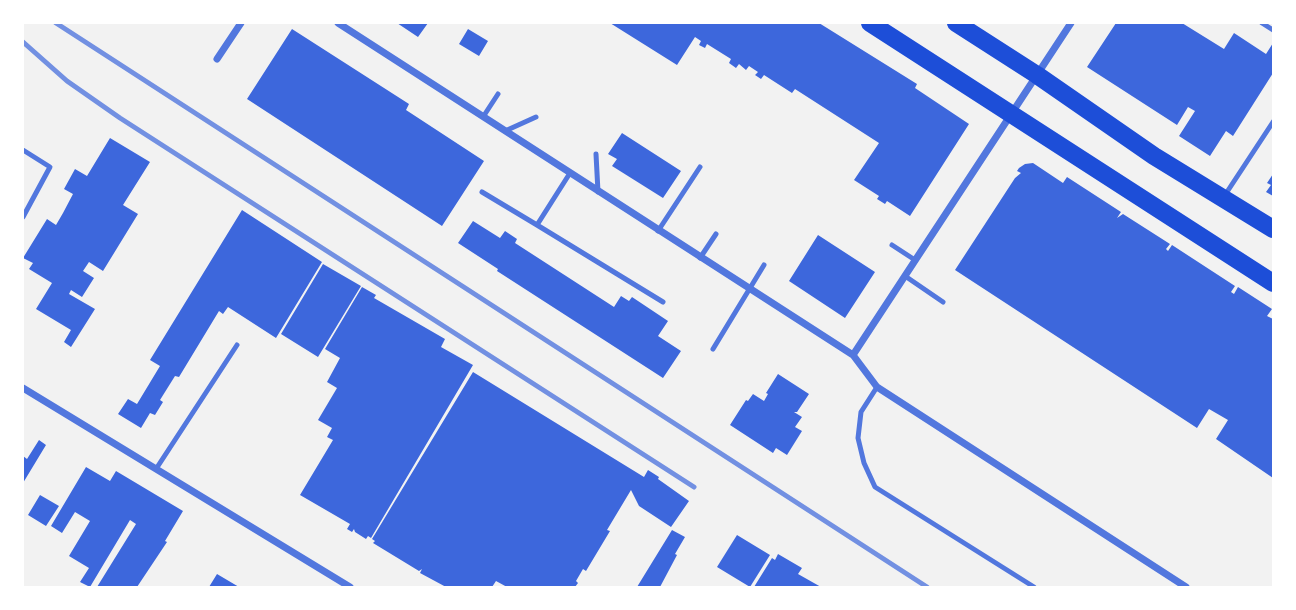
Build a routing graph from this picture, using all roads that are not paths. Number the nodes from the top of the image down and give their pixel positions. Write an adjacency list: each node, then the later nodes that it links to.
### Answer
1 (241, 23): 8 (street)
2 (338, 23): 12 (street)
3 (870, 23): 11 (main road)
4 (956, 23): 9 (main road)
5 (1071, 23): 9 (street)
6 (1262, 23): 7 (lane)
7 (1273, 30)
8 (218, 59)
9 (1037, 75): 11 (street); 22 (main road)
10 (498, 94): 12 (lane)
11 (1012, 113): 30 (street); 33 (main road)
12 (483, 117): 15 (street)
13 (536, 117): 15 (lane)
14 (1273, 121): 22 (lane)
15 (505, 131): 19 (street)
16 (23, 150): 23 (lane)
17 (596, 155): 21 (lane)
18 (700, 167): 26 (lane)
19 (570, 173): 21 (street); 24 (lane)
20 (482, 191): 24 (lane)
21 (598, 192): 26 (street)
22 (1222, 198): 25 (main road)
23 (23, 217)
24 (537, 225): 35 (lane)
25 (1273, 229)
26 (658, 231): 29 (street)
27 (716, 234): 29 (lane)
28 (892, 245): 30 (lane)
29 (700, 258): 34 (street)
30 (915, 260): 32 (street)
31 (764, 265): 34 (lane)
32 (905, 276): 36 (lane); 39 (street)
33 (1273, 283)
34 (748, 289): 38 (lane); 39 (street)
35 (663, 302)
36 (943, 302)
37 (237, 345): 42 (lane)
38 (713, 349)
39 (853, 355): 40 (street)
40 (877, 387): 44 (lane); 45 (street)
41 (23, 388): 42 (street)
42 (156, 469): 43 (street)
43 (350, 587)
44 (1034, 587)
45 (1186, 587)

